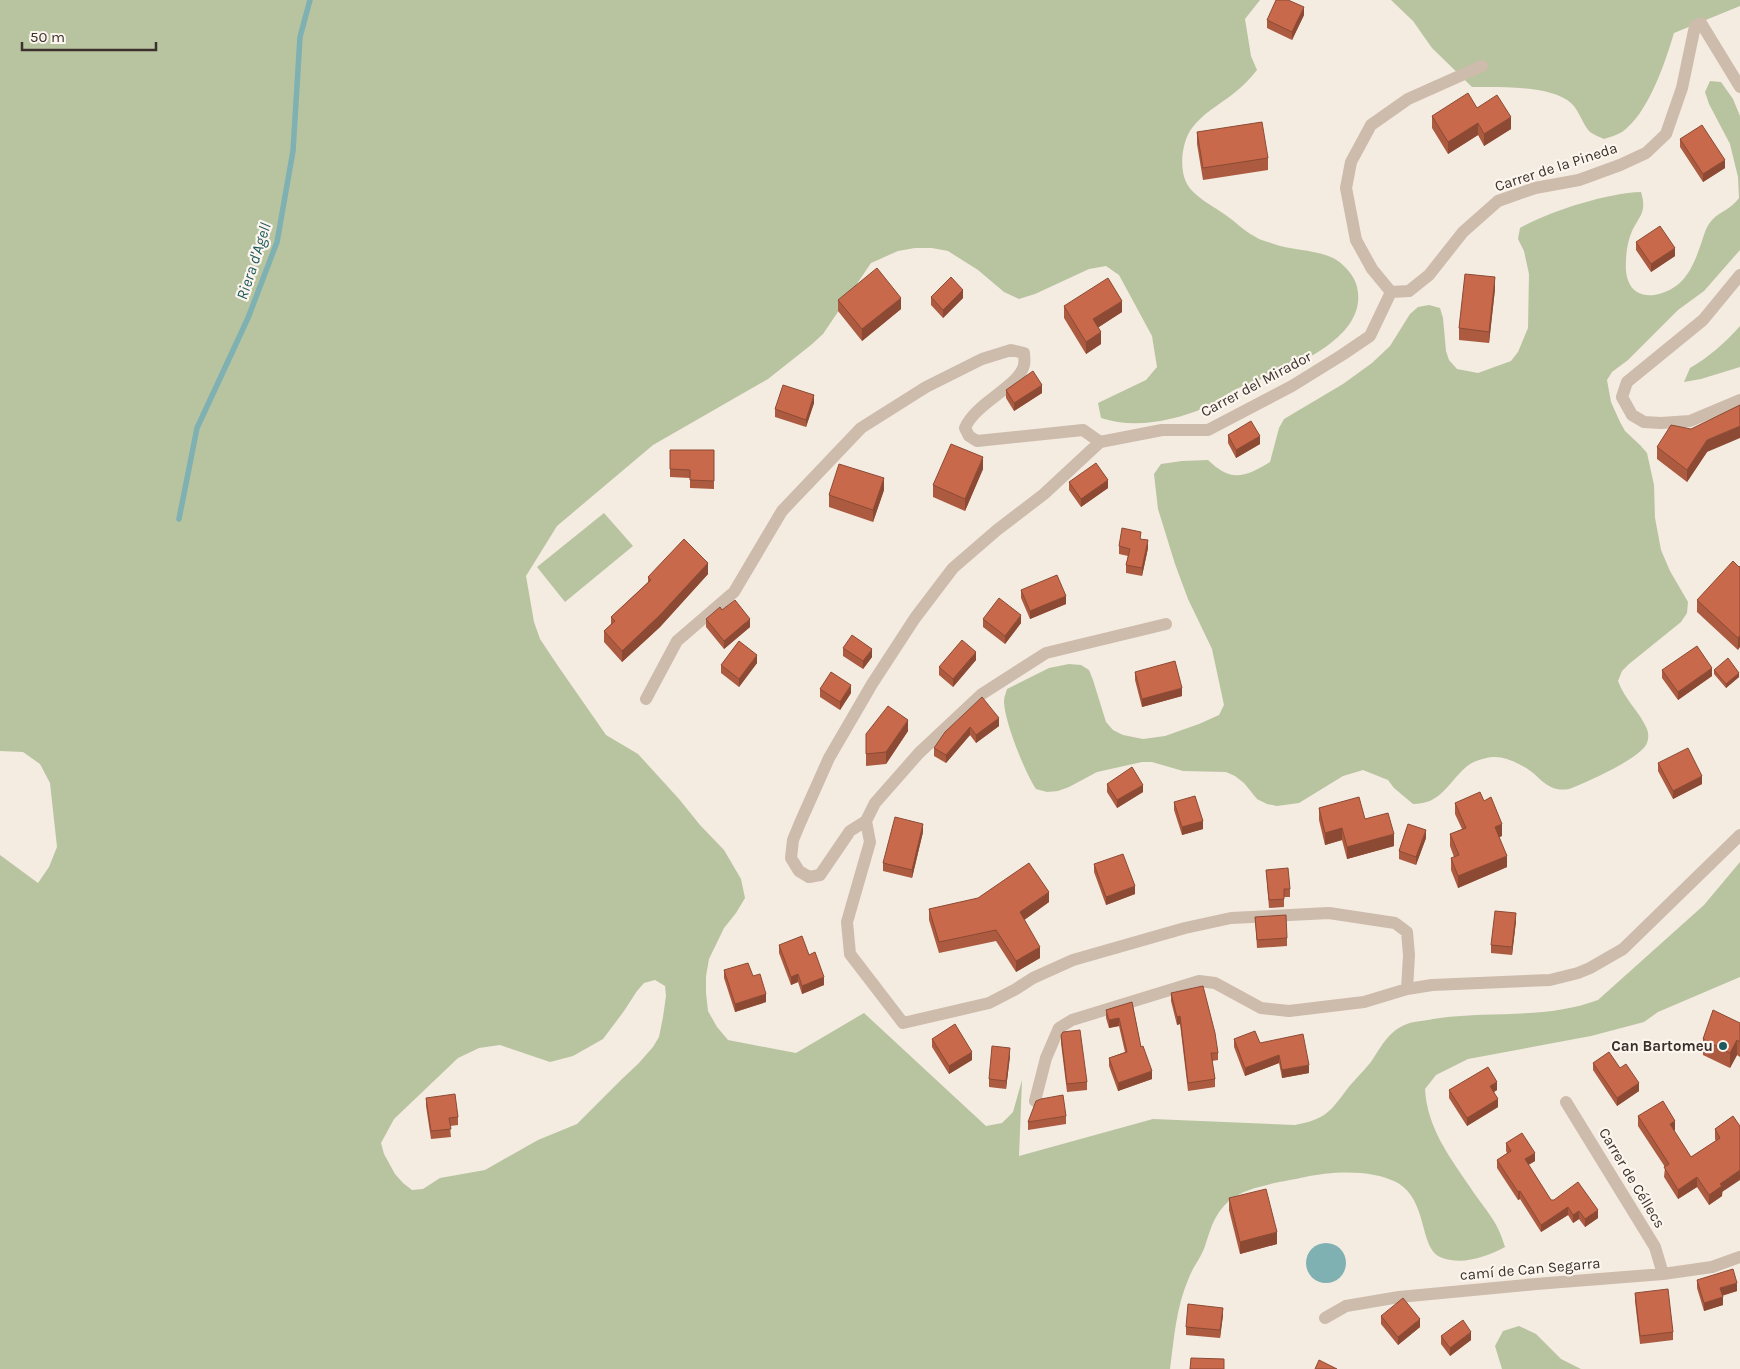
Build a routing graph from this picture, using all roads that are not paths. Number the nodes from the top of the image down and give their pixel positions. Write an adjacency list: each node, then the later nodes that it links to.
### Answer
1 (1482, 66): 4 (street)
2 (1740, 87): 4 (street, Carrer de la Pineda)
3 (1740, 275): 5 (street)
4 (1391, 292): 6 (street, Carrer del Mirador)
5 (1740, 400)
6 (1100, 442): 8 (street); 9 (street)
7 (1166, 624): 9 (street)
8 (646, 699)
9 (866, 821): 11 (street)
10 (1740, 835): 11 (street)
11 (1407, 988): 12 (street)
12 (1036, 1101)
13 (1566, 1102): 15 (street, Carrer de Céllecs)
14 (1740, 1257): 15 (street, camí de Can Segarra)
15 (1663, 1274): 16 (street, camí de Can Segarra)
16 (1325, 1318)

